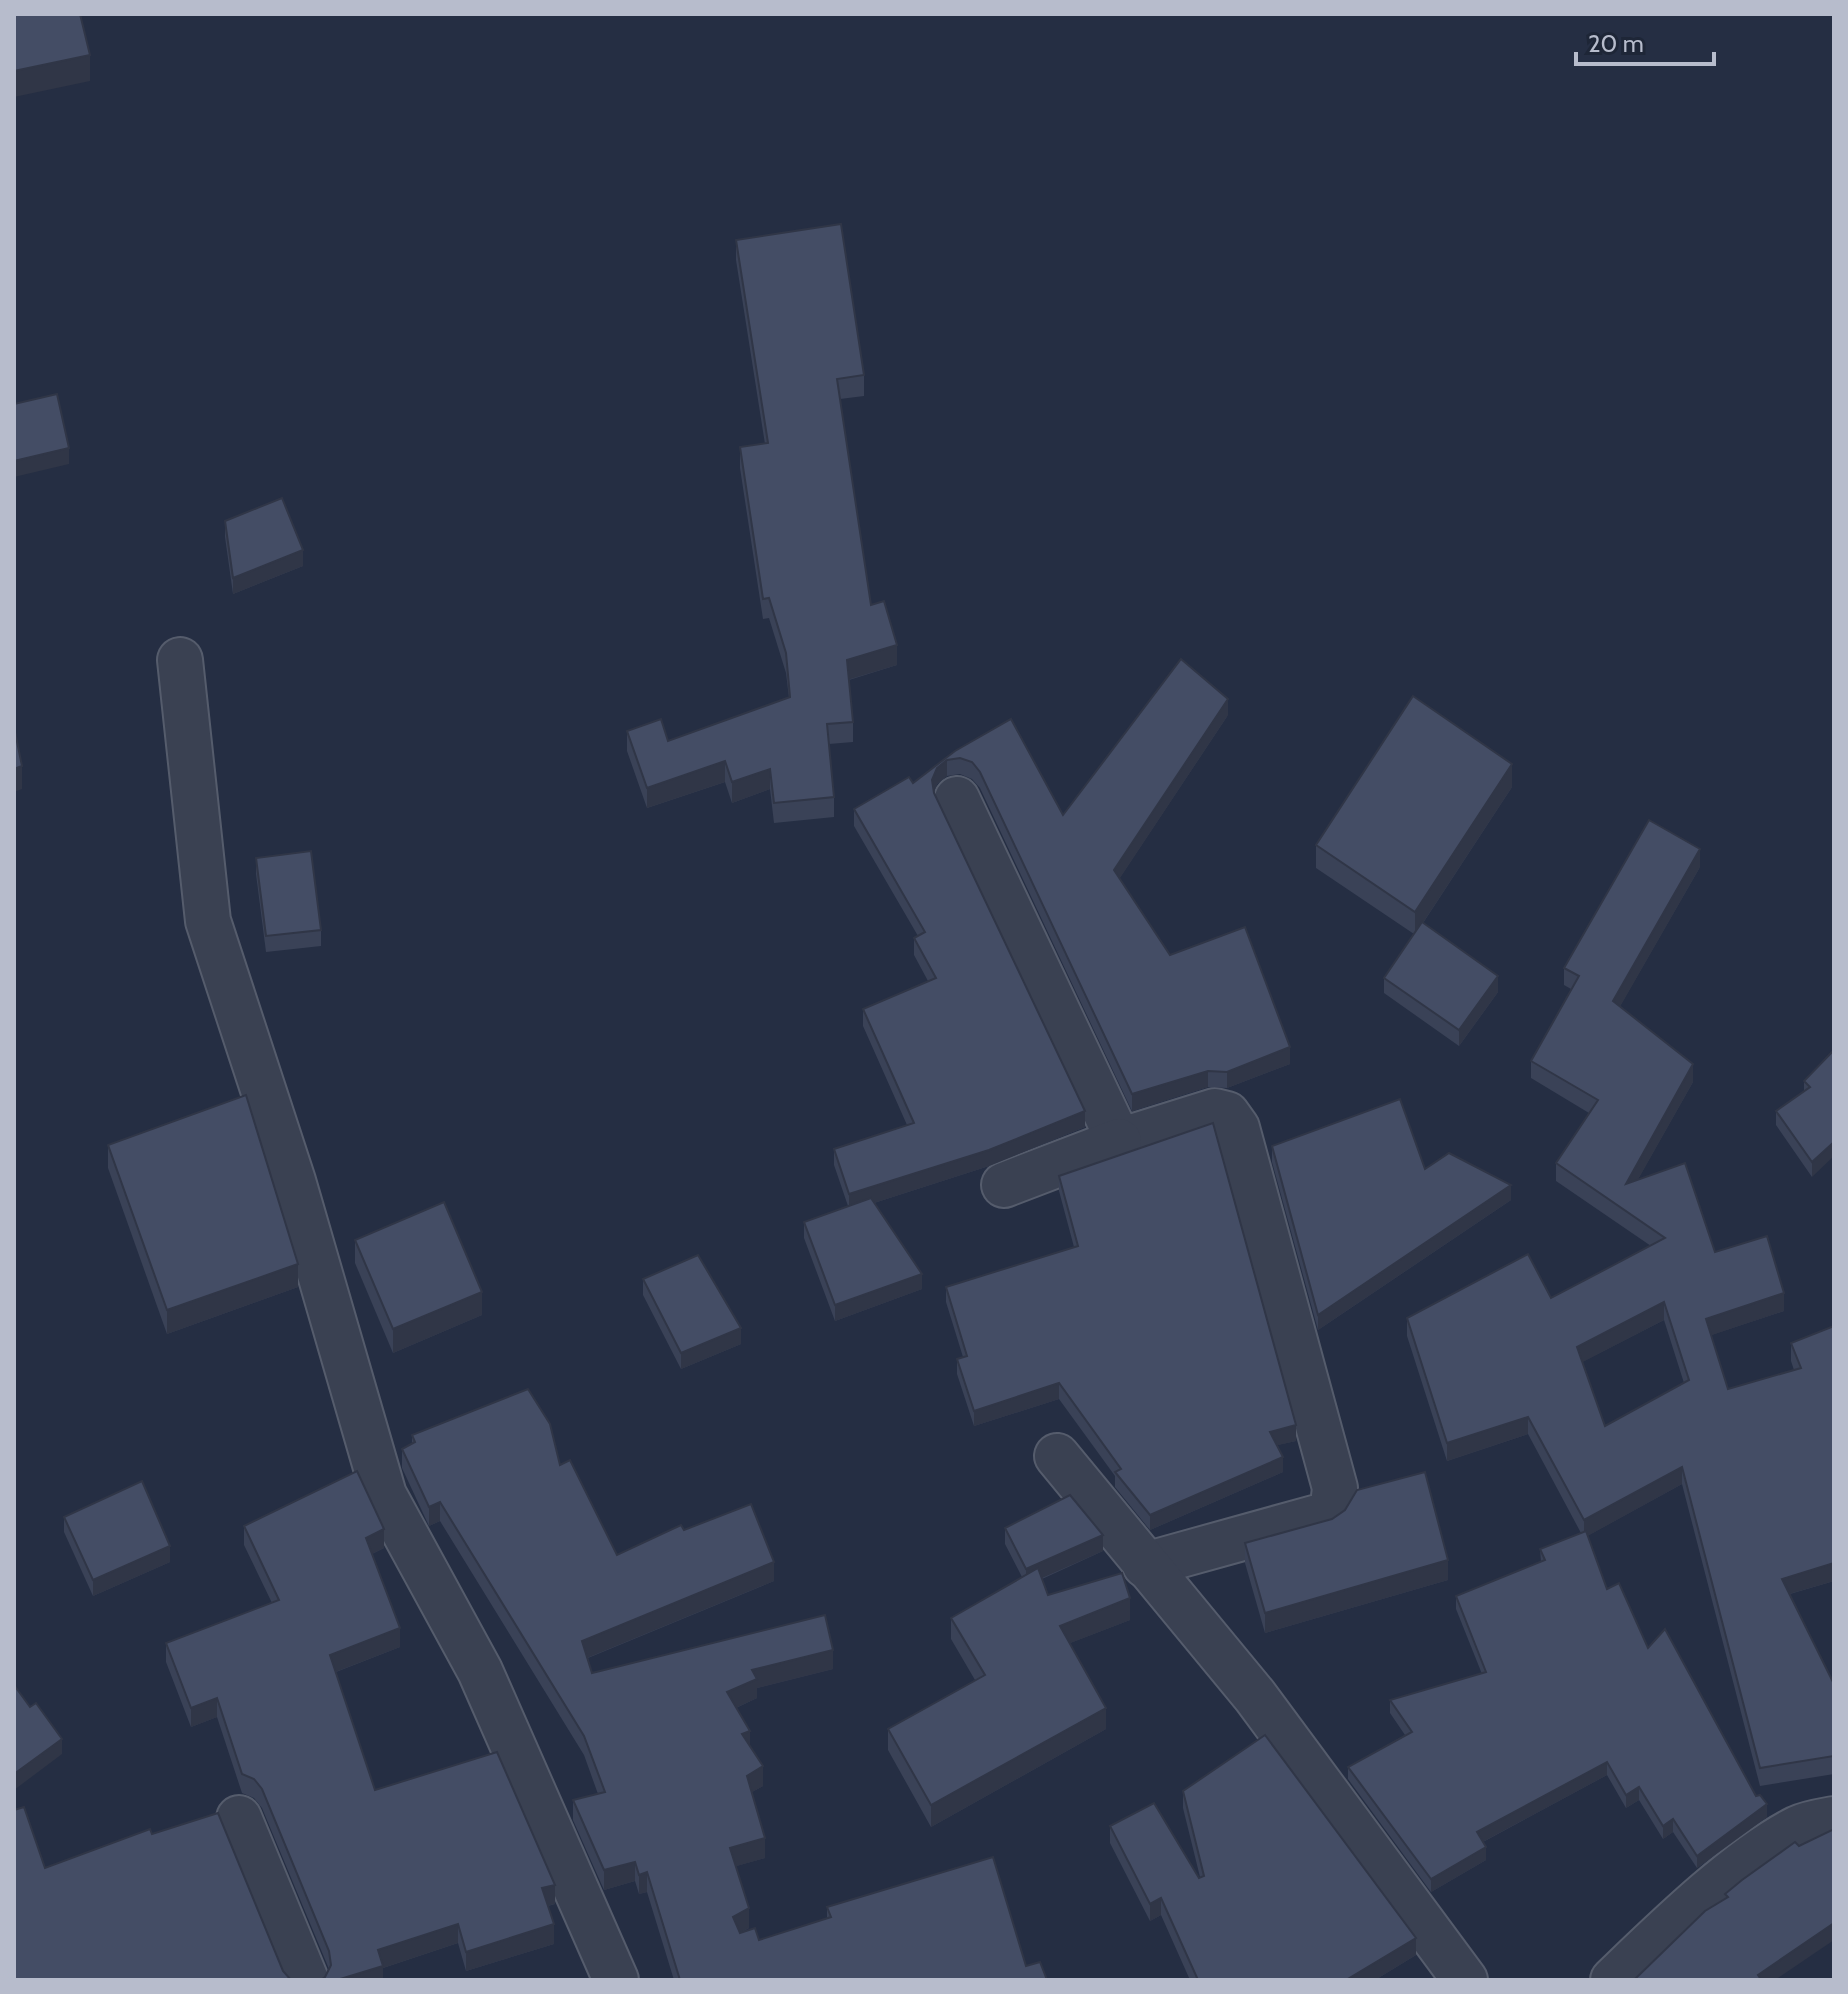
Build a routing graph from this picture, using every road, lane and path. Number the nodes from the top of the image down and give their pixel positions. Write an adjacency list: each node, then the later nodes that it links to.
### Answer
1 (180, 660): 10 (street)
2 (957, 799): 3 (street)
3 (1119, 1141): 4 (street); 6 (street)
4 (1004, 1185)
5 (1057, 1456): 6 (street)
6 (1145, 1565): 11 (street)
7 (239, 1818): 9 (street)
8 (1834, 1819): 12 (street)
9 (306, 1980)
10 (616, 1980)
11 (1465, 1980)
12 (1613, 1980)

